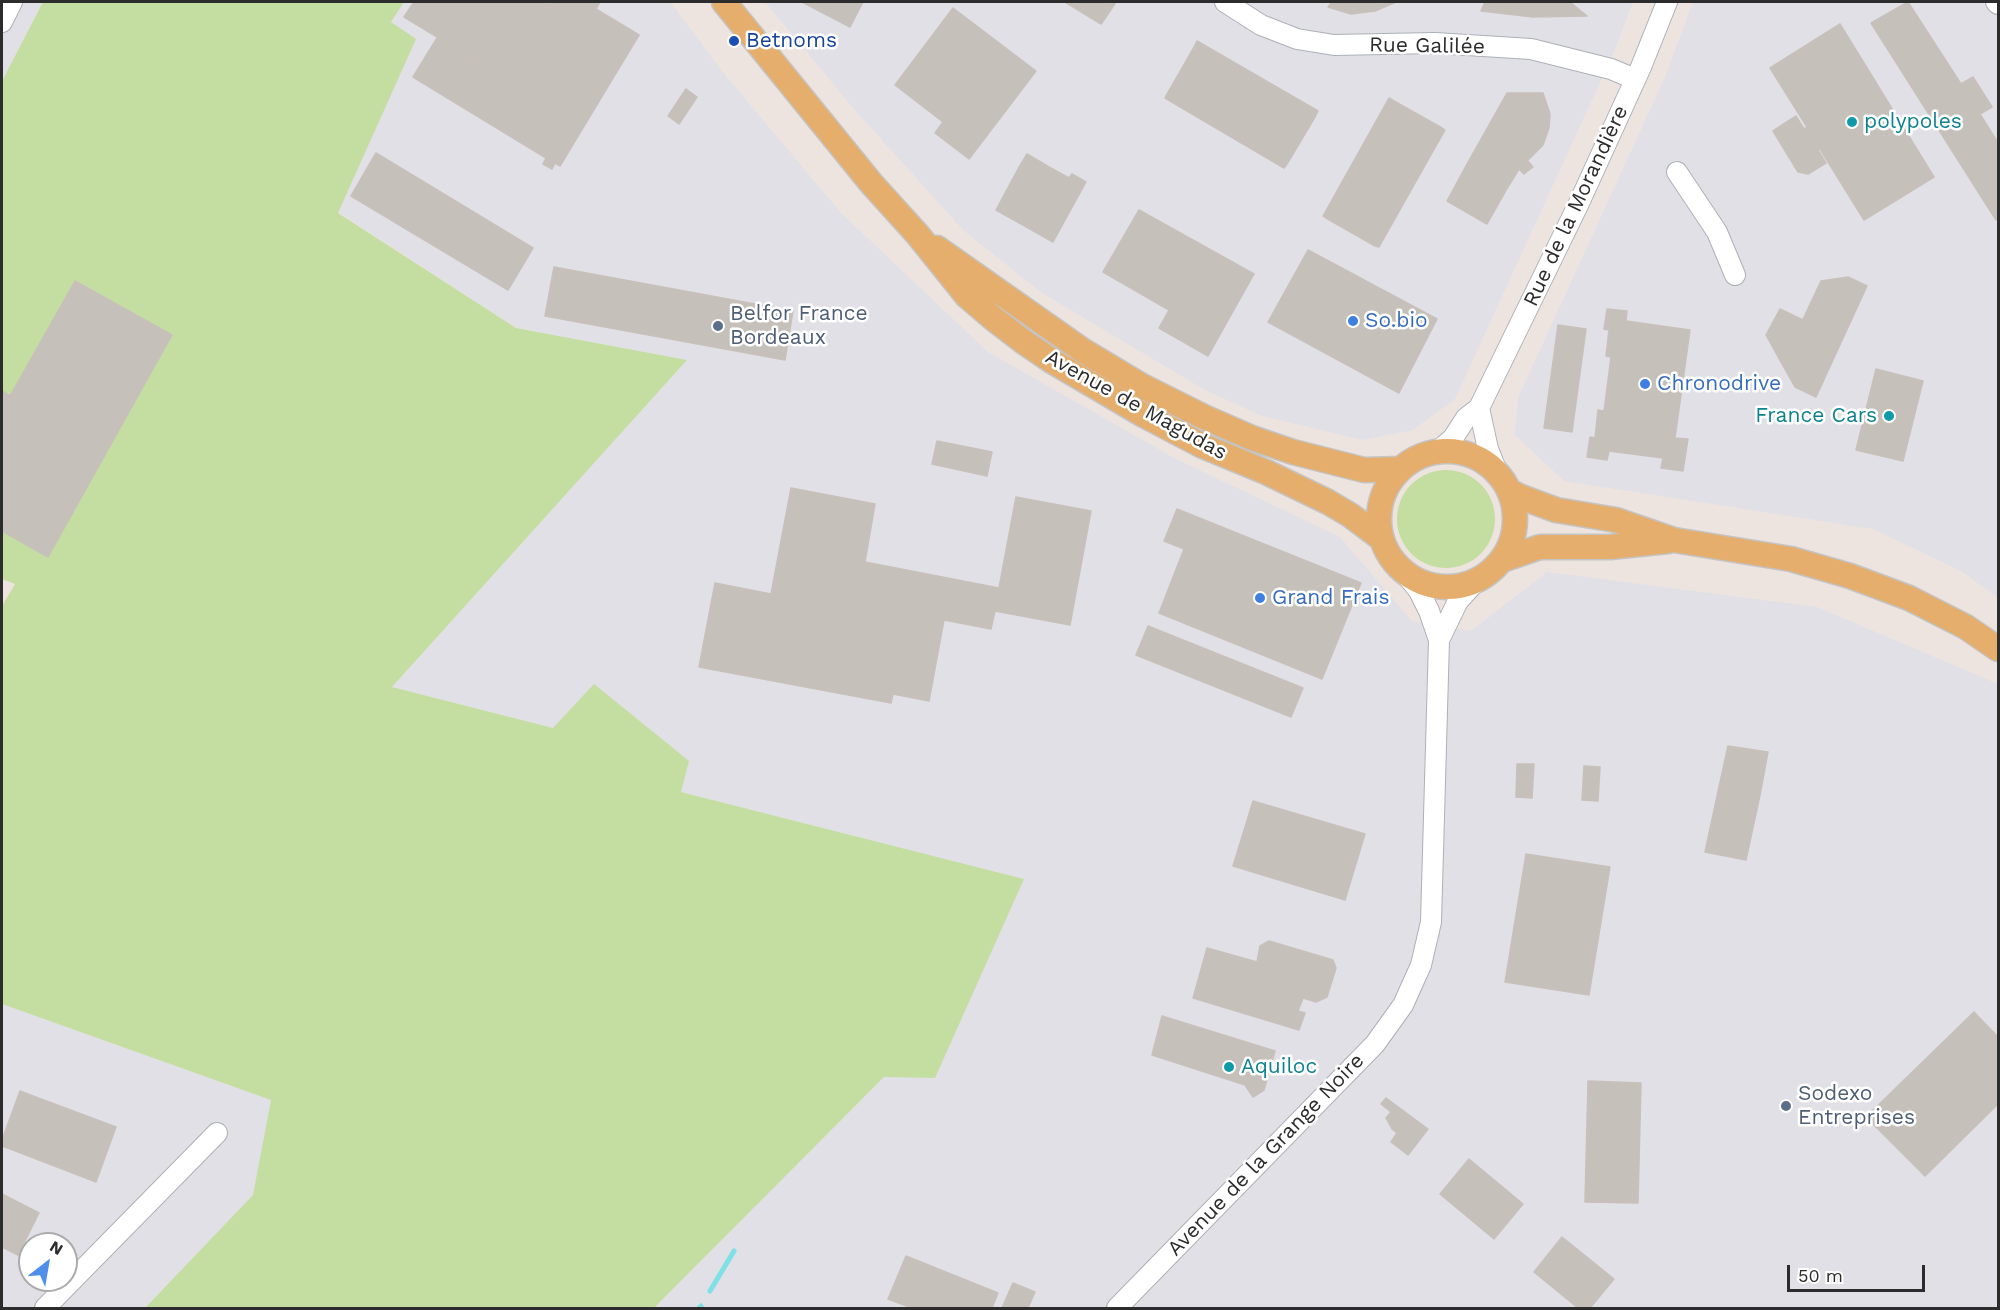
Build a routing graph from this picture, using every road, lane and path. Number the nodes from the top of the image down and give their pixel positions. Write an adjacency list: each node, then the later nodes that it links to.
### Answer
1 (12, 2): 5 (street)
2 (1225, 2): 6 (street, Rue Galilée)
3 (1667, 2): 6 (street, Rue de la Morandière)
4 (728, 4): 8 (main road, Avenue de Magudas)
5 (2, 22)
6 (1635, 80): 10 (street, Rue de la Morandière)
7 (1677, 172): 9 (street)
8 (918, 235): 12 (main road, Avenue de Magudas); 14 (main road, Avenue de Magudas)
9 (1735, 275)
10 (1479, 408): 11 (street, Rue de la Morandière); 13 (street)
11 (1438, 451): 12 (main road); 13 (main road)
12 (1401, 469): 14 (main road)
13 (1503, 482): 15 (main road); 16 (main road)
14 (1382, 539): 17 (main road)
15 (1674, 540): 16 (main road); 20 (main road)
16 (1502, 560): 18 (main road)
17 (1400, 567): 18 (main road); 19 (street, Avenue de la Grange Noire)
18 (1478, 579): 19 (street, Avenue de la Grange Noire)
19 (1439, 640): 23 (street, Avenue de la Grange Noire)
20 (1998, 649)
21 (217, 1132): 22 (street)
22 (45, 1308)
23 (1117, 1308)

